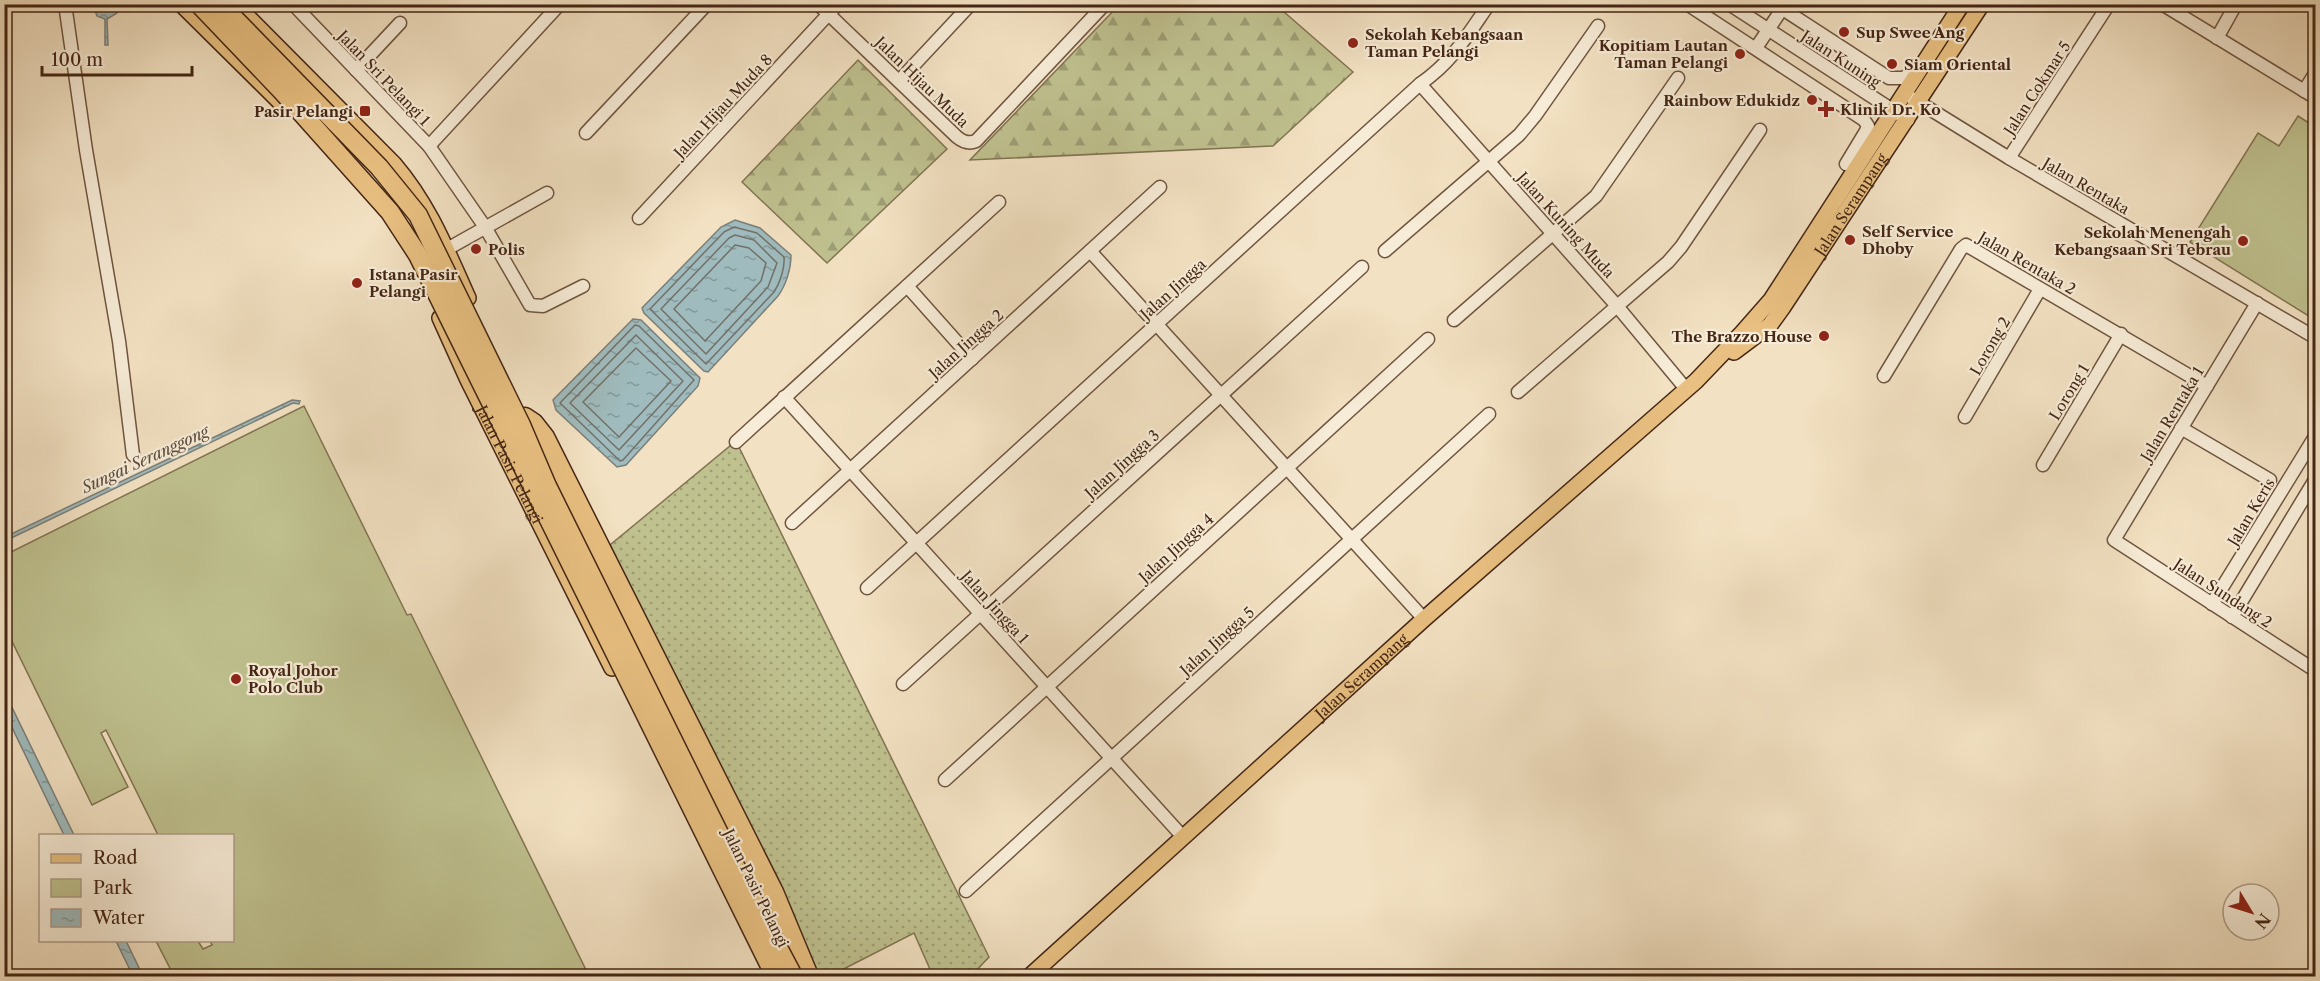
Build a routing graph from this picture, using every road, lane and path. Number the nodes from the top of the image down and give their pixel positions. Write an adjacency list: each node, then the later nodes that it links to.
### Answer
1 (65, 4): 80 (street)
2 (181, 4): 55 (main road, Jalan Pasir Pelangi)
3 (199, 4): 103 (highway, bridge)
4 (220, 4): 104 (highway, bridge)
5 (235, 4): 52 (main road, Jalan Pasir Pelangi)
6 (294, 4): 28 (street, Jalan Sri Pelangi 1)
7 (560, 4): 42 (street)
8 (707, 4): 41 (street)
9 (818, 4): 22 (street, Jalan Hijau Muda)
10 (838, 4): 22 (street, Jalan Hijau Muda 8)
11 (971, 4): 32 (street)
12 (1106, 4): 32 (street, Jalan Hijau Muda)
13 (1490, 4): 33 (street, Jalan Jingga)
14 (1688, 4): 27 (street)
15 (1729, 4): 25 (street, Jalan Kuning)
16 (1962, 4): 29 (main road, Jalan Serampang)
17 (1982, 4): 37 (main road, Jalan Serampang)
18 (2109, 4): 43 (street, Jalan Cokmar 5)
19 (2162, 4): 26 (street)
20 (2236, 4): 26 (street)
21 (1778, 7): 25 (street); 29 (street)
22 (829, 15): 32 (street, Jalan Hijau Muda); 49 (street, Jalan Hijau Muda 8)
23 (400, 23): 28 (street)
24 (1598, 26): 44 (street)
25 (1768, 30): 27 (street); 38 (street, Jalan Kuning)
26 (2217, 38): 34 (street)
27 (1756, 48): 45 (street)
28 (356, 70): 42 (street, Jalan Sri Pelangi 1)
29 (1920, 71): 35 (main road, Jalan Serampang)
30 (2316, 72): 34 (street)
31 (1678, 78): 51 (street)
32 (899, 81)
33 (1420, 84): 44 (street, Jalan Kuning Muda); 63 (street, Jalan Jingga)
34 (2304, 92): 36 (street)
35 (1905, 93): 37 (street, Jalan Rentaka); 38 (main road, Jalan Serampang)
36 (2316, 98)
37 (1919, 102): 39 (main road, Jalan Serampang); 43 (street, Jalan Rentaka)
38 (1893, 111): 39 (street, Jalan Kuning); 69 (main road, Jalan Serampang)
39 (1908, 120): 69 (main road, Jalan Serampang)
40 (1760, 130): 61 (street)
41 (586, 133)
42 (429, 146): 50 (street, Jalan Sri Pelangi 1)
43 (2009, 158): 60 (street, Jalan Rentaka)
44 (1489, 162): 51 (street, Jalan Kuning Muda); 54 (street)
45 (1846, 164)
46 (1160, 187): 53 (street, Jalan Jingga 2)
47 (546, 193): 50 (street)
48 (999, 202): 58 (street)
49 (639, 218)
50 (484, 226): 52 (street); 57 (street, Jalan Sri Pelangi 1)
51 (1552, 233): 61 (street, Jalan Kuning Muda); 62 (street)
52 (446, 250): 55 (street); 75 (main road, Jalan Pasir Pelangi)
53 (1090, 251): 63 (street); 67 (street, Jalan Jingga 2)
54 (1385, 251)
55 (414, 267): 102 (main road, Jalan Pasir Pelangi)
56 (1362, 267): 72 (street, Jalan Jingga 3)
57 (583, 286)
58 (907, 286): 67 (street); 73 (street)
59 (2040, 289): 64 (street, Jalan Rentaka 2); 68 (street, Jalan Rentaka 2); 76 (street, Lorong 2)
60 (2257, 303): 65 (street, Jalan Rentaka); 70 (street, Jalan Rentaka 1)
61 (1617, 306): 69 (street, Jalan Kuning Muda); 71 (street)
62 (1454, 320)
63 (1156, 324): 72 (street); 89 (street, Jalan Jingga)
64 (2121, 334): 70 (street, Jalan Rentaka 2); 81 (street, Lorong 1)
65 (2316, 338)
66 (1428, 339): 82 (street, Jalan Jingga 4)
67 (972, 358): 83 (street, Jalan Jingga 2)
68 (1884, 376)
69 (1691, 385): 94 (main road, Jalan Serampang)
70 (2207, 386): 77 (street, Jalan Rentaka 1)
71 (1518, 392)
72 (1221, 395): 82 (street); 92 (street, Jalan Jingga 3)
73 (784, 397): 78 (street); 83 (street, Jalan Jingga 1)
74 (1489, 414): 87 (street, Jalan Jingga 5)
75 (525, 417): 105 (main road, Jalan Pasir Pelangi); 106 (highway)
76 (1965, 417)
77 (2181, 428): 85 (street); 88 (street, Jalan Rentaka 1)
78 (736, 442)
79 (2313, 443): 91 (street, Jalan Keris)
80 (134, 455)
81 (2043, 465)
82 (1287, 468): 87 (street); 97 (street, Jalan Jingga 4)
83 (850, 470): 86 (street, Jalan Jingga 2); 89 (street, Jalan Jingga 1)
84 (2316, 478): 93 (street)
85 (2270, 480)
86 (792, 523)
87 (1352, 539): 94 (street); 98 (street, Jalan Jingga 5)
88 (2114, 540): 91 (street, Jalan Sundang 2)
89 (916, 543): 90 (street, Jalan Jingga); 92 (street, Jalan Jingga 1)
90 (867, 588)
91 (2212, 604): 93 (street, Jalan Sundang 2)
92 (981, 614): 96 (street, Jalan Jingga 3); 97 (street, Jalan Jingga 1)
93 (2232, 617): 95 (street, Jalan Sundang 2)
94 (1424, 619): 100 (main road, Jalan Serampang)
95 (2316, 671)
96 (903, 684)
97 (1047, 687): 98 (street, Jalan Jingga 1); 99 (street, Jalan Jingga 4)
98 (1111, 758): 100 (street, Jalan Jingga 1); 101 (street, Jalan Jingga 5)
99 (945, 780)
100 (1183, 837): 107 (main road, Jalan Serampang)
101 (966, 891)
102 (766, 976)
103 (775, 976)
104 (793, 976)
105 (801, 976)
106 (809, 976)
107 (1030, 976)

